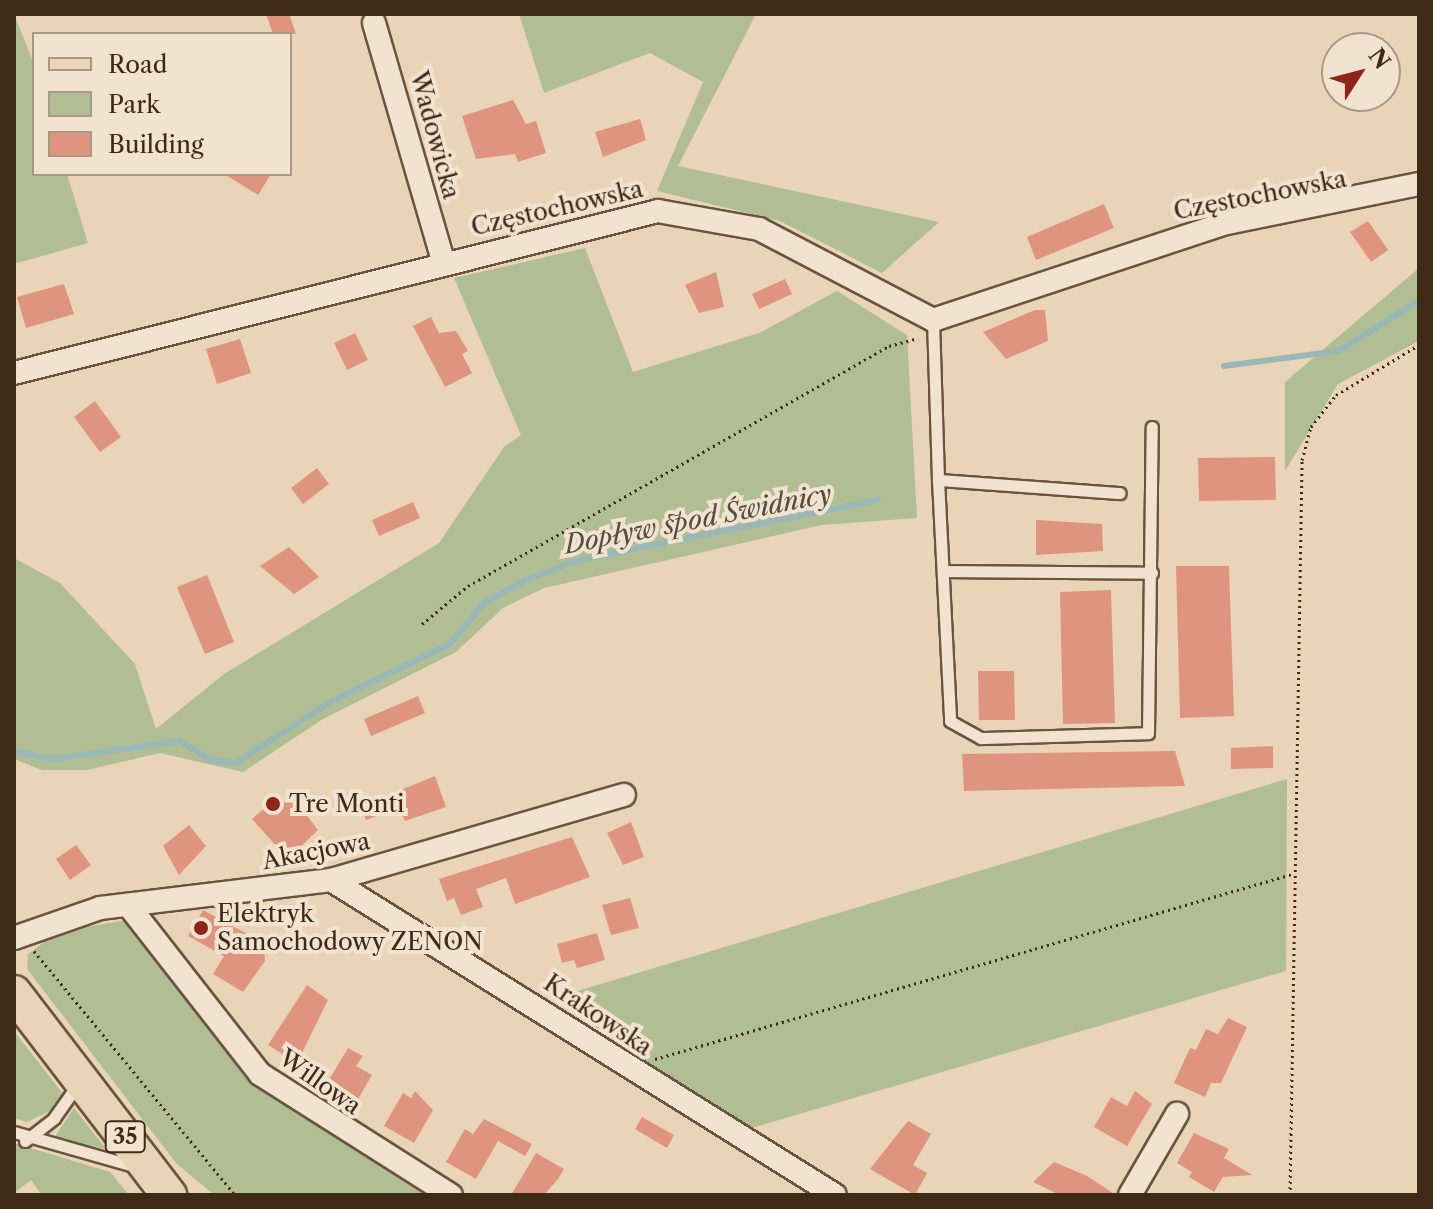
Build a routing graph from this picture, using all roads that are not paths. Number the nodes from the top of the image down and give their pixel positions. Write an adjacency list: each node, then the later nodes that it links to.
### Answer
1 (374, 23): 3 (street, Wadowicka)
2 (1419, 184): 4 (street, Częstochowska)
3 (443, 261): 4 (street, Częstochowska); 5 (street, Częstochowska)
4 (933, 326): 7 (lane)
5 (14, 373)
6 (1152, 427): 10 (lane)
7 (938, 480): 8 (lane); 9 (lane)
8 (1120, 493)
9 (943, 571): 10 (lane); 10 (lane)
10 (1152, 573)
11 (624, 795): 12 (street, Akacjowa)
12 (331, 880): 13 (street, Akacjowa); 22 (street, Krakowska)
13 (128, 905): 14 (street, Akacjowa); 21 (street, Willowa)
14 (16, 936)
15 (14, 993): 16 (main road, 35)
16 (81, 1079): 19 (lane); 20 (main road, 35)
17 (1177, 1114): 23 (street)
18 (14, 1132): 19 (lane)
19 (25, 1141): 20 (lane)
20 (159, 1182)
21 (451, 1195)
22 (835, 1195)
23 (1130, 1195)

